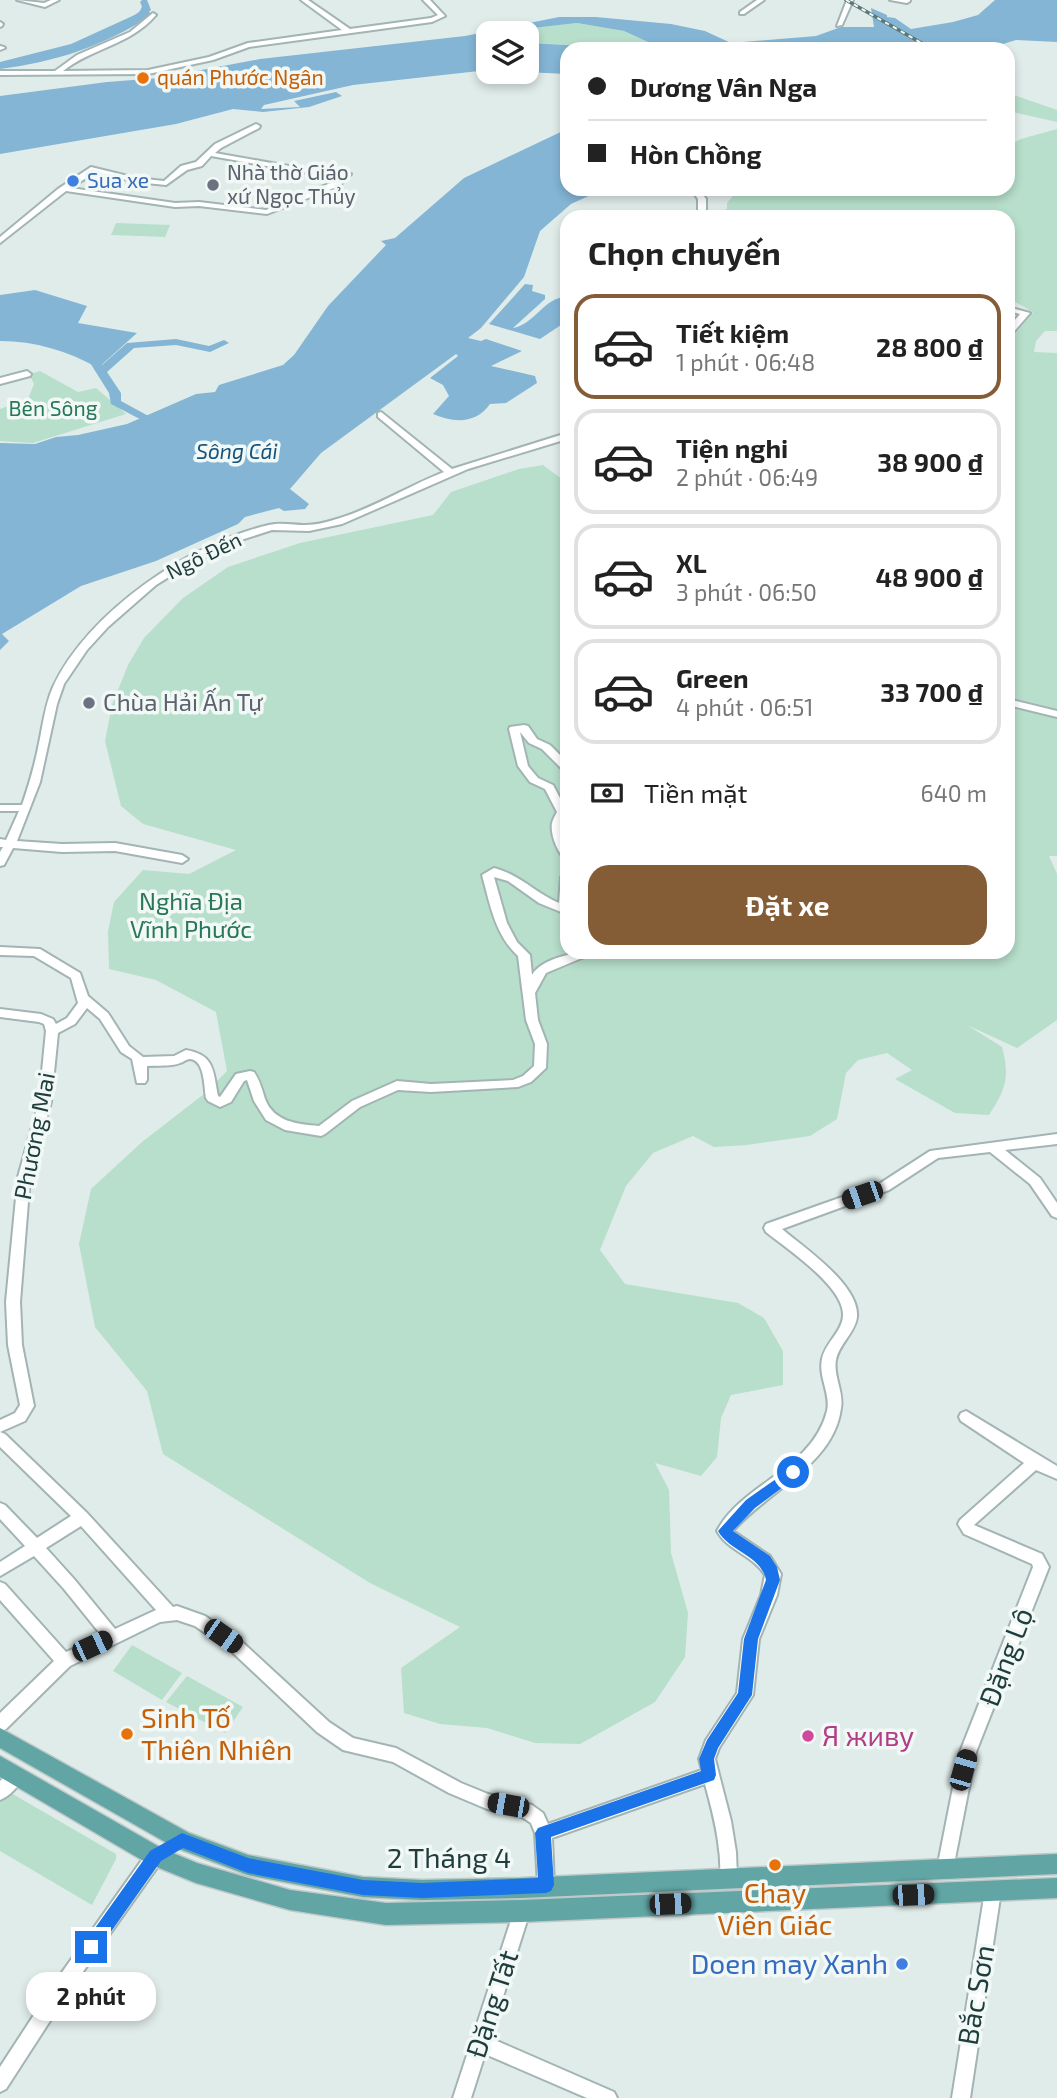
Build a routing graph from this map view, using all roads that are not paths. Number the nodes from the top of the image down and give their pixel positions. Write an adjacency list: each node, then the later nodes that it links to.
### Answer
1 (20, 0): 2 (street)
2 (56, 0)
3 (304, 0): 12 (street)
4 (426, 0): 12 (street)
5 (761, 0): 9 (street)
6 (849, 0): 11 (street)
7 (893, 0): 8 (street)
8 (907, 1)
9 (742, 13)
10 (153, 15): 13 (street)
11 (839, 25)
12 (348, 31): 13 (street)
13 (57, 72): 14 (street)
14 (0, 73)
15 (256, 126): 16 (street)
16 (209, 154): 17 (street); 19 (street)
17 (166, 183): 18 (street); 19 (street)
18 (65, 189): 19 (street); 20 (street)
19 (149, 201)
20 (0, 241)
21 (1015, 311): 22 (street)
22 (1015, 325)
23 (27, 374): 24 (street)
24 (0, 381)
25 (381, 415): 27 (street)
26 (560, 438): 27 (street, Ngô Đến)
27 (450, 472): 32 (street, Ngô Đến)
28 (1015, 704): 29 (street)
29 (1057, 714)
30 (560, 761): 33 (street)
31 (0, 808): 32 (street)
32 (25, 808): 36 (street, Ngô Đến)
33 (560, 808)
34 (560, 817): 35 (street)
35 (560, 840)
36 (5, 844): 37 (street); 38 (street, Ngô Đến)
37 (182, 859)
38 (0, 862)
39 (560, 908): 42 (street)
40 (0, 951): 43 (street)
41 (568, 959): 42 (street)
42 (531, 990): 46 (street)
43 (85, 999): 45 (street); 46 (street)
44 (0, 1013): 45 (street)
45 (52, 1031): 51 (street, Phương Mai)
46 (139, 1062): 47 (street)
47 (141, 1080)
48 (1057, 1139): 49 (street)
49 (994, 1148): 50 (street); 68 (street)
50 (1057, 1213)
51 (6, 1302): 53 (street, Phương Mai)
52 (966, 1417): 55 (street)
53 (0, 1426)
54 (0, 1438): 58 (street)
55 (1035, 1462): 56 (street); 75 (street, Đặng Lộ)
56 (1057, 1473)
57 (0, 1509): 59 (street)
58 (82, 1517): 59 (street); 62 (street)
59 (35, 1548): 60 (street); 63 (street)
60 (0, 1570)
61 (0, 1589): 64 (street)
62 (169, 1614): 63 (street); 70 (street)
63 (111, 1637): 64 (street)
64 (64, 1661): 65 (street)
65 (0, 1724)
66 (0, 1737): 71 (main road, 2 Tháng 4)
67 (8, 1771): 69 (street); 72 (main road, 2 Tháng 4)
68 (709, 1775): 70 (street); 76 (street)
69 (0, 1792)
70 (543, 1833): 77 (street)
71 (182, 1840): 72 (main road); 78 (main road, 2 Tháng 4)
72 (155, 1856): 81 (main road, 2 Tháng 4); 83 (street)
73 (1057, 1864): 74 (main road, 2 Tháng 4)
74 (997, 1868): 75 (main road, 2 Tháng 4); 80 (main road)
75 (945, 1869): 76 (main road, 2 Tháng 4)
76 (729, 1878): 77 (main road, 2 Tháng 4)
77 (546, 1885): 78 (main road, 2 Tháng 4)
78 (521, 1888): 81 (main road)
79 (1057, 1888): 80 (main road, 2 Tháng 4)
80 (993, 1891): 81 (main road, 2 Tháng 4); 86 (street, Bắc Sơn)
81 (522, 1911): 82 (street, Đặng Tất)
82 (480, 2043): 84 (street, Đặng Tất); 85 (street)
83 (0, 2083)
84 (462, 2098)
85 (608, 2098)
86 (961, 2098)

